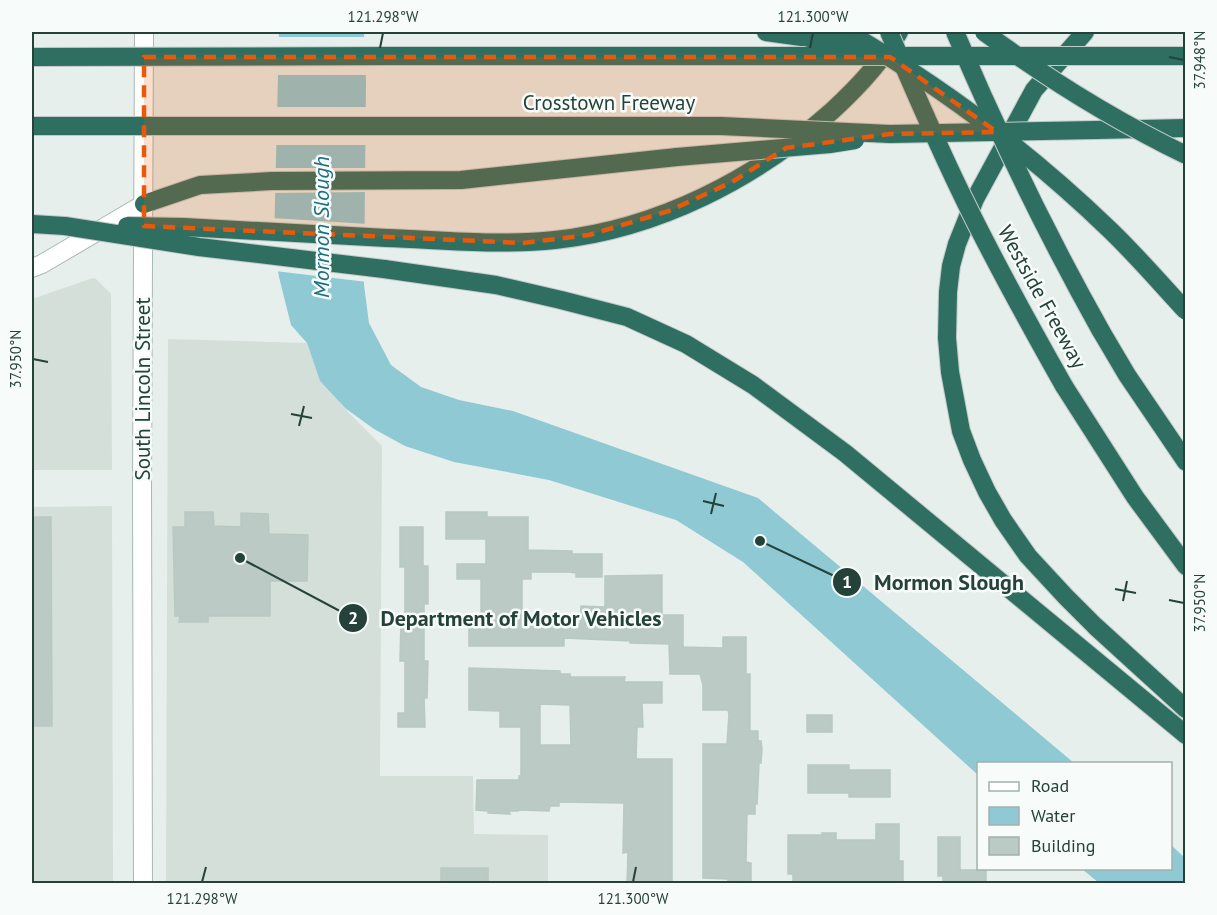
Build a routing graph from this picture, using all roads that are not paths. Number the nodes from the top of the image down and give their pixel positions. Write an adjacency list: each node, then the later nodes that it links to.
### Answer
1 (144, 32): 16 (street, South Lincoln Street)
2 (766, 32): 11 (highway, bridge)
3 (848, 32): 20 (highway, bridge)
4 (890, 32): 22 (highway, Westside Freeway, bridge)
5 (899, 32): 18 (highway, bridge)
6 (955, 32): 21 (highway, Westside Freeway, bridge)
7 (984, 32): 15 (highway, bridge)
8 (1085, 32): 23 (highway)
9 (1185, 56): 11 (highway, bridge)
10 (32, 57): 11 (highway, bridge)
11 (946, 57)
12 (32, 126): 14 (highway, Crosstown Freeway, bridge)
13 (1185, 128): 14 (highway, Crosstown Freeway, bridge)
14 (890, 134): 16 (highway, bridge)
15 (1185, 155)
16 (144, 204): 19 (street); 25 (street, South Lincoln Street)
17 (32, 224): 18 (highway)
18 (65, 226): 24 (highway, bridge)
19 (32, 268)
20 (1185, 311)
21 (1185, 462)
22 (1185, 566)
23 (1185, 709)
24 (1185, 735)
25 (143, 884)

